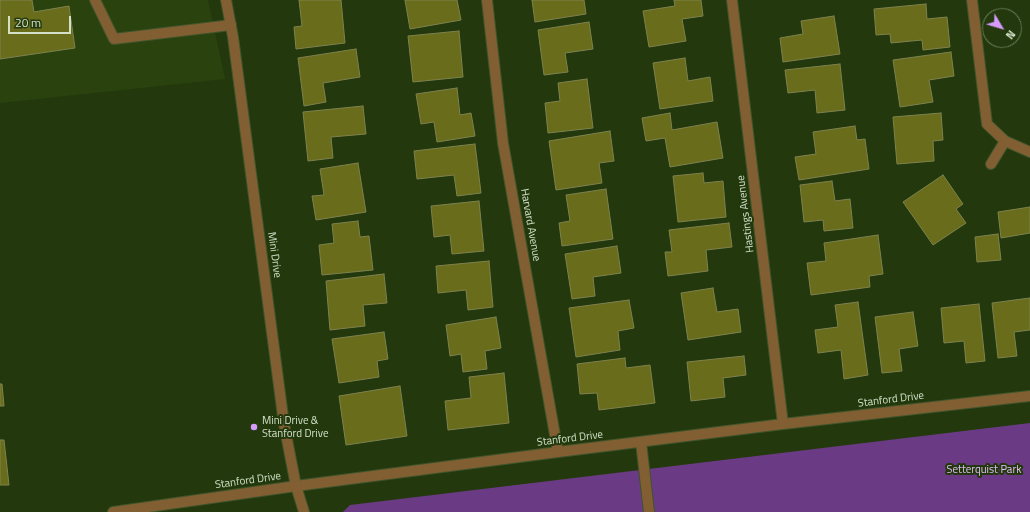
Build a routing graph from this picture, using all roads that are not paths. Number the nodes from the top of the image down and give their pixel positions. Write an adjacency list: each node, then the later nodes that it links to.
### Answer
1 (95, 0): 6 (street)
2 (226, 0): 6 (street, Mini Drive)
3 (487, 0): 13 (street, Harvard Avenue)
4 (732, 0): 11 (street, Hastings Avenue)
5 (972, 0): 7 (street)
6 (231, 25): 14 (street, Mini Drive)
7 (1005, 141): 8 (street); 9 (street)
8 (1030, 152)
9 (991, 164)
10 (1030, 396): 11 (street, Stanford Drive)
11 (783, 424): 12 (street, Stanford Drive)
12 (641, 442): 13 (street, Stanford Drive); 17 (street)
13 (558, 452): 14 (street, Stanford Drive)
14 (296, 486): 15 (street, Stanford Drive); 16 (street, Mini Drive)
15 (113, 512)
16 (304, 512)
17 (649, 512)

